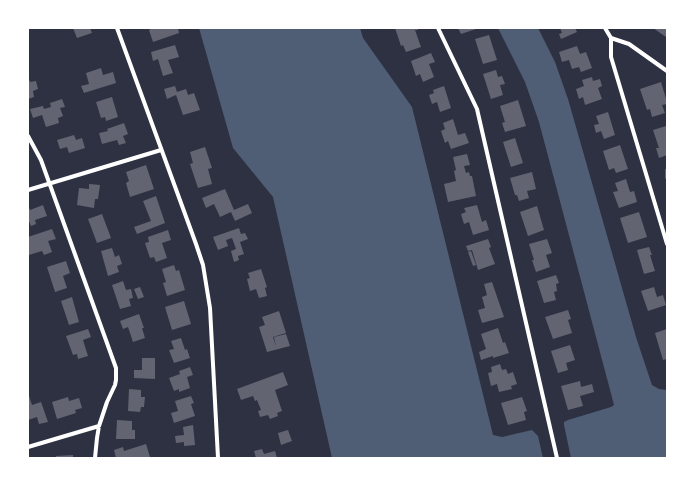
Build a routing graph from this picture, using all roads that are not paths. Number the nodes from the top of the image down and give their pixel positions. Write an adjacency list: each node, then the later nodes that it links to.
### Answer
1 (117, 28): 7 (street)
2 (438, 28): 15 (street)
3 (605, 28): 4 (street)
4 (610, 38): 5 (street); 10 (street)
5 (667, 71)
6 (28, 136): 8 (street)
7 (162, 150): 8 (street); 14 (street)
8 (49, 184): 9 (street); 11 (street)
9 (28, 190)
10 (667, 244)
11 (99, 426): 12 (street); 13 (street)
12 (28, 447)
13 (95, 458)
14 (218, 458)
15 (557, 458)

